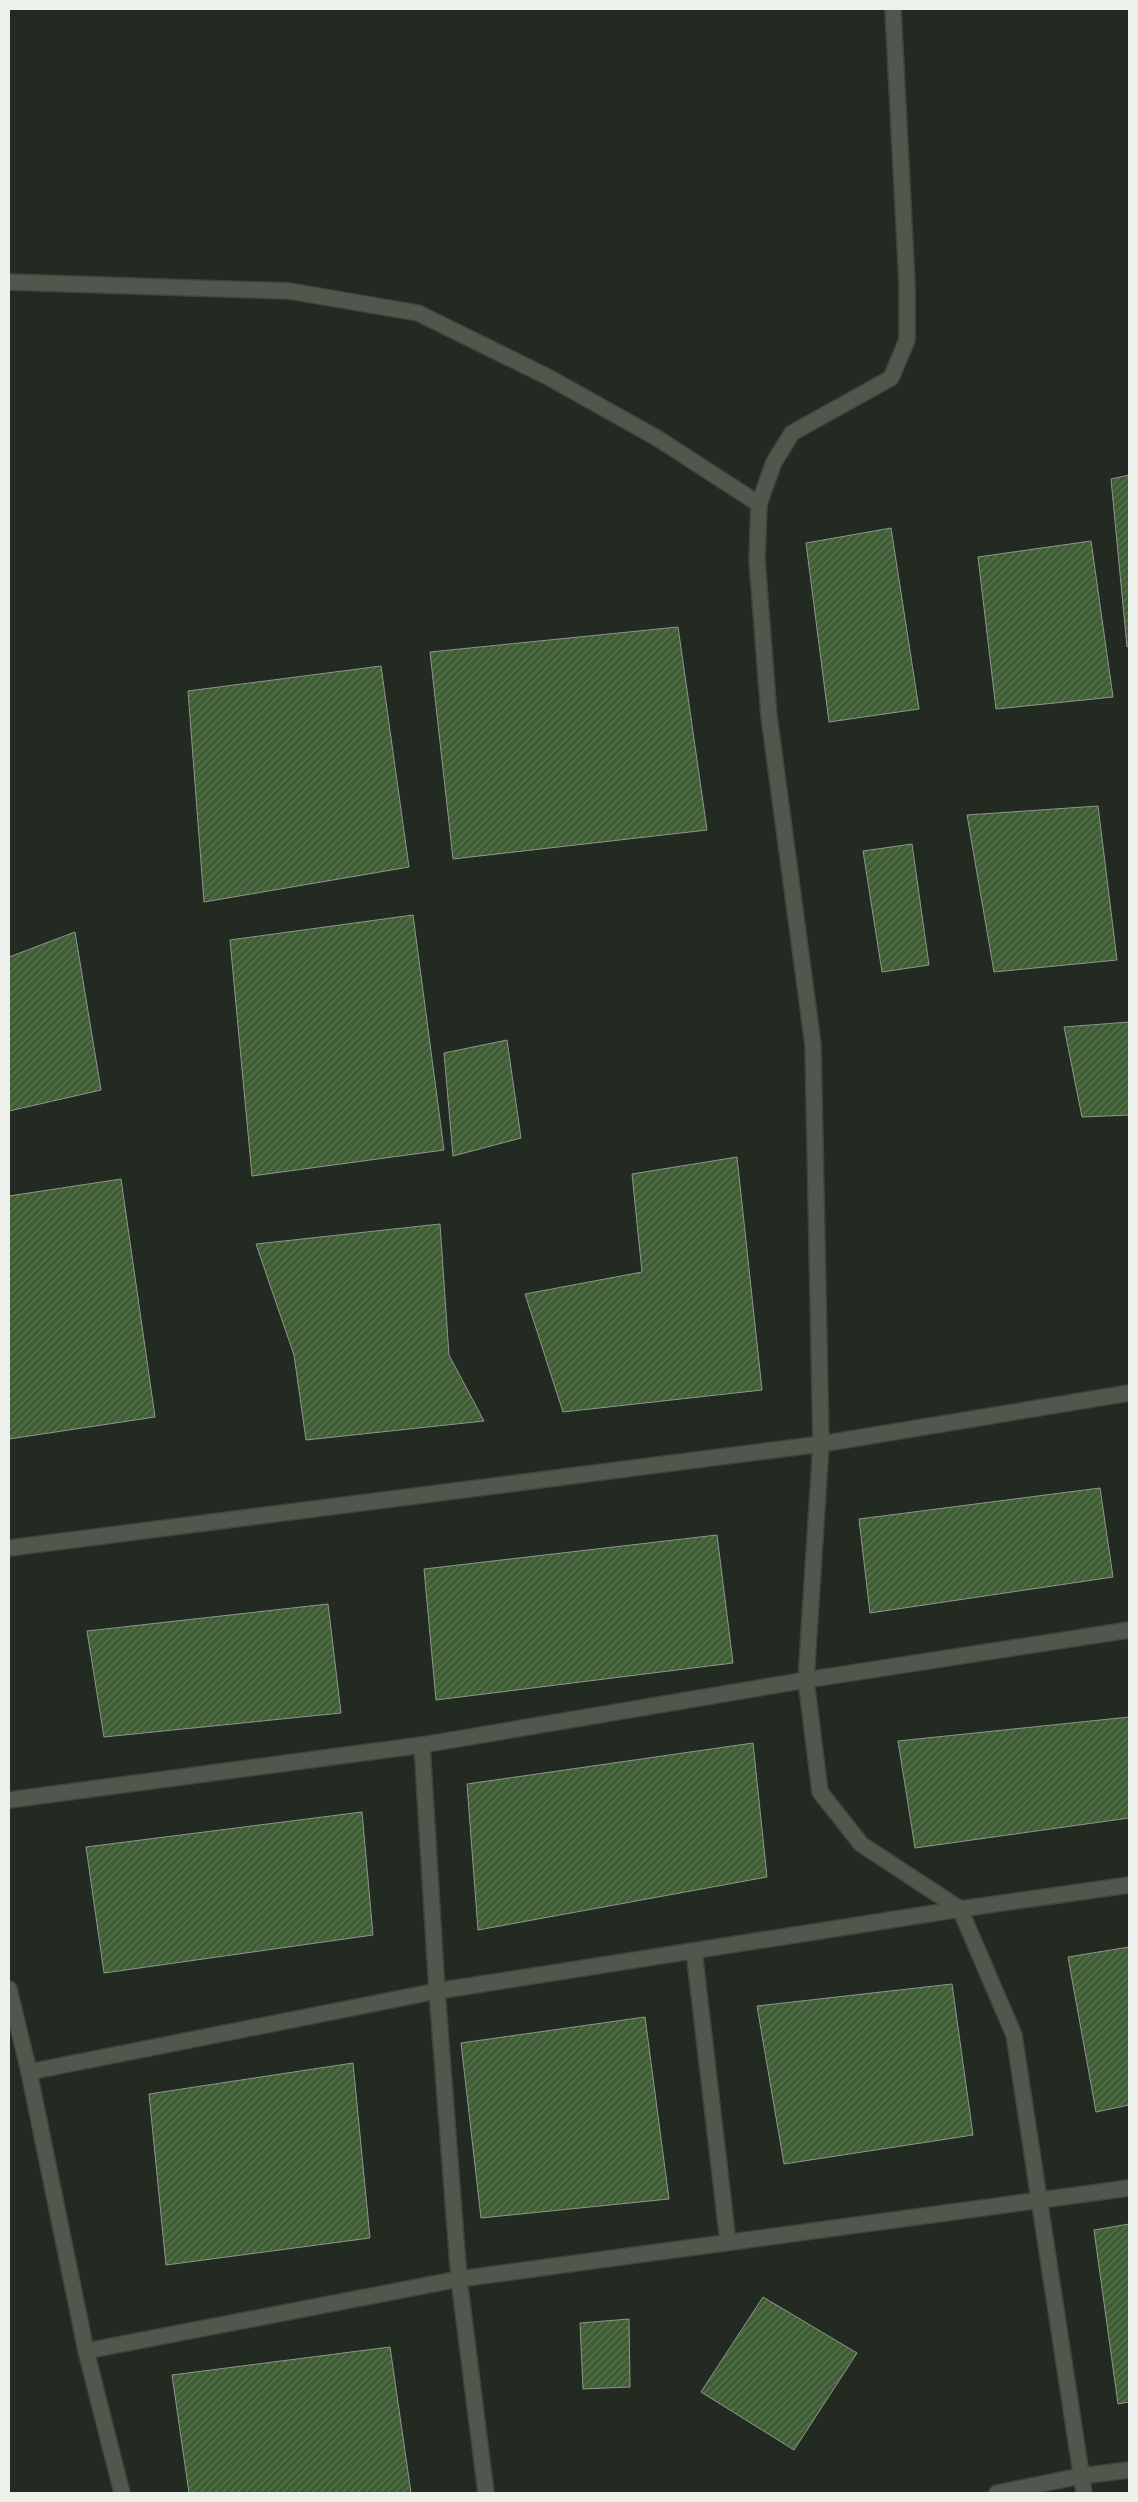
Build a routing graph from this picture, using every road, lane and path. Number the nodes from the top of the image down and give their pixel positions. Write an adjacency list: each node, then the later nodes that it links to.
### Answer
1 (893, 9): 3 (street)
2 (9, 282): 3 (street)
3 (759, 504): 5 (street)
4 (1129, 1393): 5 (street)
5 (822, 1444): 6 (street); 8 (street)
6 (9, 1548)
7 (1129, 1630): 8 (street)
8 (806, 1680): 9 (street); 12 (street)
9 (422, 1745): 10 (street); 15 (street)
10 (9, 1800)
11 (1129, 1885): 12 (street)
12 (960, 1909): 13 (street); 18 (street)
13 (694, 1951): 15 (street); 19 (street)
14 (9, 1989): 16 (street)
15 (437, 1991): 16 (street); 20 (street)
16 (28, 2072): 21 (street)
17 (1129, 2188): 18 (street)
18 (1040, 2199): 19 (street); 23 (street)
19 (728, 2242): 20 (street)
20 (458, 2279): 21 (street); 25 (street)
21 (86, 2351): 24 (street)
22 (1129, 2470): 23 (street)
23 (1081, 2476): 26 (street); 27 (street)
24 (122, 2493)
25 (486, 2493)
26 (997, 2493)
27 (1084, 2493)

